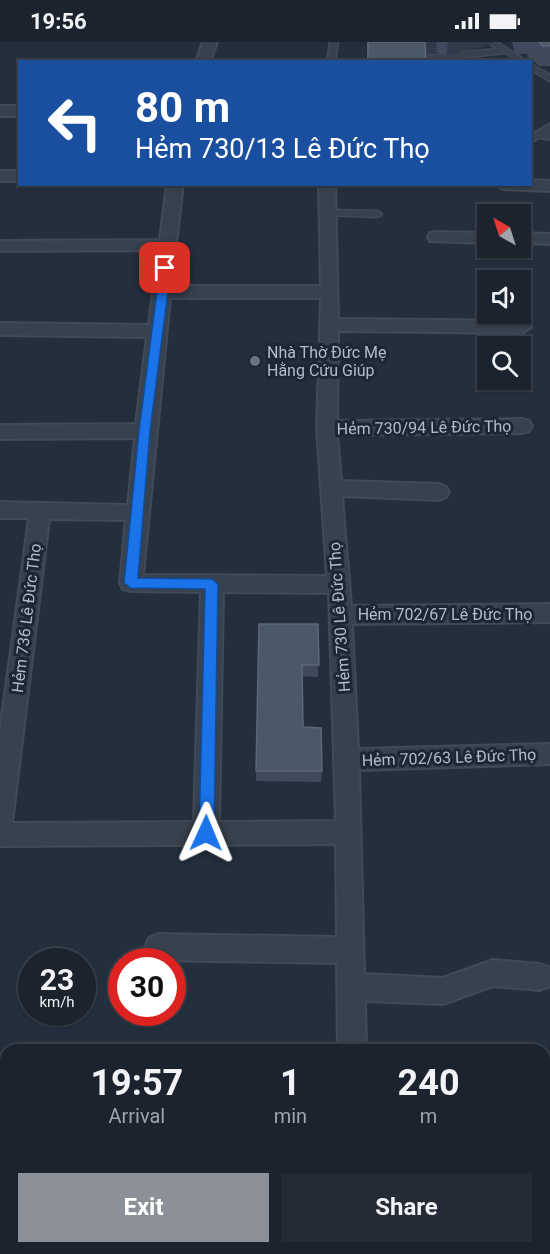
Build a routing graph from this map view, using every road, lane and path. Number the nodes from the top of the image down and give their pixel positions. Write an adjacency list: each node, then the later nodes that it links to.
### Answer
1 (210, 42): 5 (street)
2 (334, 42): 6 (lane)
3 (492, 42): 7 (lane)
4 (508, 51): 8 (lane)
5 (204, 60)
6 (331, 60)
7 (426, 60)
8 (521, 60)
9 (532, 67): 10 (lane)
10 (550, 79)
11 (0, 111): 12 (street)
12 (18, 111)
13 (0, 176): 14 (street)
14 (18, 176)
15 (532, 185): 18 (street)
16 (175, 186): 25 (street)
17 (327, 186): 19 (street, Hẻm 730 Lê Đức Thọ)
18 (550, 186)
19 (328, 213): 20 (lane); 28 (street, Hẻm 730 Lê Đức Thọ)
20 (378, 214)
21 (436, 237): 22 (street)
22 (477, 238)
23 (531, 238): 24 (street)
24 (550, 239)
25 (168, 245): 26 (street); 27 (street)
26 (0, 246)
27 (163, 292): 28 (street); 32 (street)
28 (330, 292): 29 (street, Hẻm 730 Lê Đức Thọ)
29 (330, 325): 30 (street); 34 (street, Hẻm 730 Lê Đức Thọ)
30 (522, 327)
31 (0, 329): 32 (street)
32 (159, 331): 35 (street)
33 (522, 426): 34 (street, Hẻm 730/94 Lê Đức Thọ)
34 (327, 428): 37 (street, Hẻm 730 Lê Đức Thọ)
35 (144, 431): 36 (street); 41 (street)
36 (0, 432)
37 (332, 488): 38 (street); 43 (street, Hẻm 730 Lê Đức Thọ)
38 (439, 492)
39 (0, 510): 40 (street)
40 (40, 511): 41 (street); 48 (street, Hẻm 736 Lê Đức Thọ)
41 (139, 513): 42 (street)
42 (212, 584): 43 (street); 50 (street)
43 (337, 585): 45 (street, Hẻm 730 Lê Đức Thọ)
44 (550, 614): 45 (street, Hẻm 702/67 Lê Đức Thọ)
45 (341, 615): 47 (street, Hẻm 730 Lê Đức Thọ)
46 (550, 754): 47 (street, Hẻm 702/63 Lê Đức Thọ)
47 (347, 760): 49 (street, Hẻm 730 Lê Đức Thọ)
48 (0, 823)
49 (347, 832): 50 (street); 53 (street, Hẻm 730 Lê Đức Thọ)
50 (206, 833): 51 (street)
51 (0, 835)
52 (158, 947): 53 (street)
53 (352, 950): 55 (street, Hẻm 730 Lê Đức Thọ)
54 (540, 977): 55 (street)
55 (352, 987): 56 (street, Hẻm 730 Lê Đức Thọ)
56 (352, 1044)

